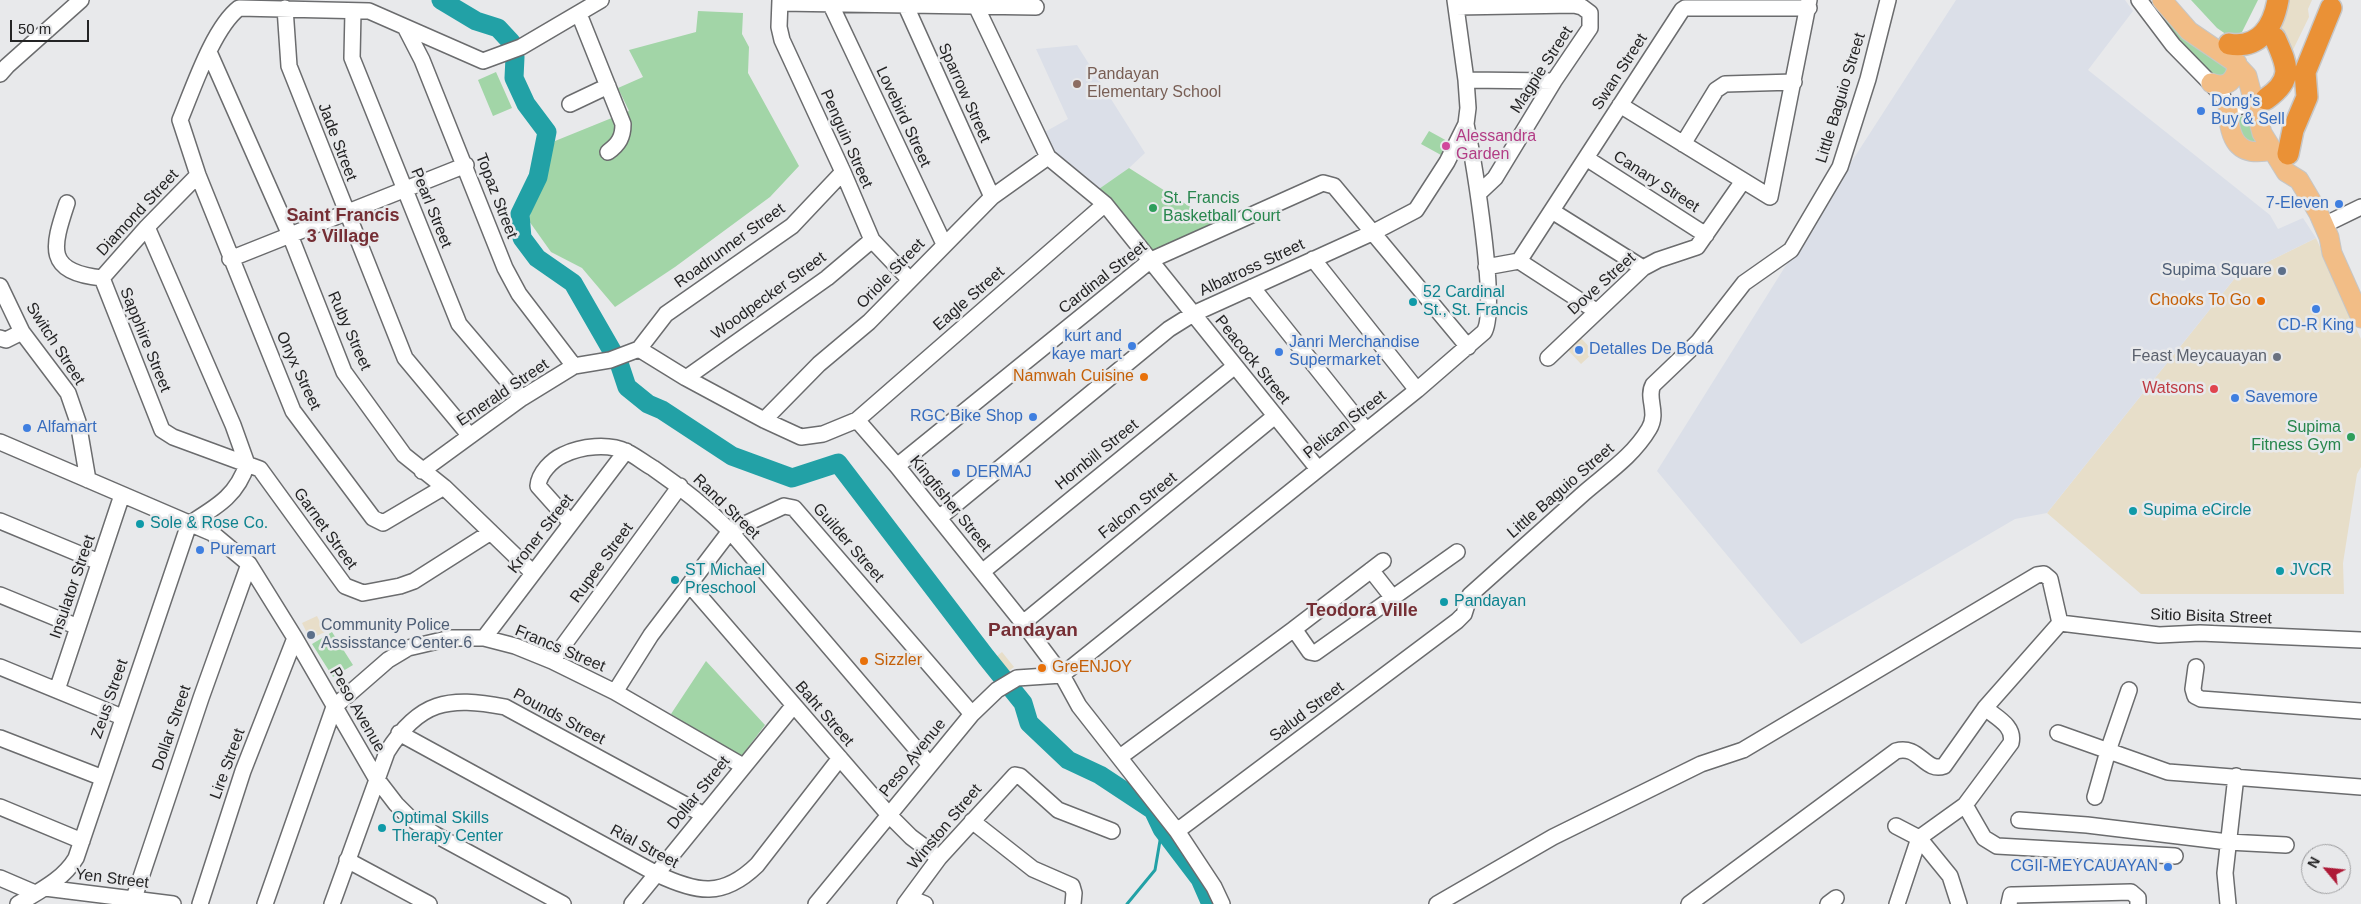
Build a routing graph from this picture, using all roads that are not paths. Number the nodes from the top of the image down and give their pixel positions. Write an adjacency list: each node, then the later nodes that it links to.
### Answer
1 (81, 0): 26 (street)
2 (601, 0): 18 (street, Diamond Street)
3 (1888, 0): 115 (street, Little Baguio Street)
4 (2139, 0): 30 (street)
5 (2162, 0): 25 (main road)
6 (2178, 0): 22 (main road)
7 (2278, 0): 20 (highway)
8 (780, 1): 9 (street); 44 (street, Penguin Street)
9 (830, 4): 10 (street); 61 (street, Lovebird Street)
10 (905, 4): 13 (street); 49 (street, Sparrow Street)
11 (1455, 4): 27 (street, Albatross Street); 28 (street, Magpie Street)
12 (1809, 4): 29 (street); 35 (street, Swan Street)
13 (976, 6): 14 (street); 41 (street, Peacock Street)
14 (1036, 7)
15 (285, 8): 17 (street, Diamond Street); 23 (street, Diamond Street); 54 (street, Jade Street)
16 (2331, 8): 31 (highway)
17 (353, 11): 19 (street, Diamond Street); 47 (street, Pearl Street)
18 (579, 14): 21 (street, Diamond Street); 32 (street)
19 (405, 27): 21 (street, Diamond Street); 24 (street, Topaz Street)
20 (2273, 29): 22 (highway); 33 (highway)
21 (444, 43): 24 (street)
22 (2229, 44): 33 (main road)
23 (209, 52): 45 (street, Diamond Street); 58 (street, Ruby Street)
24 (422, 60): 43 (street, Topaz Street)
25 (2237, 64): 30 (main road); 33 (main road)
26 (0, 74)
27 (1466, 80): 28 (street); 37 (street, Albatross Street)
28 (1554, 80): 48 (street, Magpie Street)
29 (1794, 82): 38 (street); 46 (street)
30 (2211, 83): 36 (street)
31 (2304, 85): 33 (highway); 40 (highway)
32 (608, 86): 34 (street); 39 (street)
33 (2264, 99): 36 (street); 40 (main road)
34 (570, 104)
35 (1620, 105): 38 (street); 42 (street, Swan Street)
36 (2228, 108): 40 (main road)
37 (1466, 124): 48 (street, Pelican Street); 57 (street, Albatross Street)
38 (1683, 144): 46 (street)
39 (608, 152)
40 (2280, 152): 56 (main road)
41 (1048, 158): 49 (street, Oriole Street); 51 (street, Peacock Street)
42 (1586, 158): 53 (street, Swan Street); 59 (street, Canary Street)
43 (466, 165): 47 (street); 81 (street, Topaz Street)
44 (843, 172): 60 (street, Penguin Street); 79 (street, Roadrunner Street)
45 (198, 175): 55 (street, Diamond Street); 62 (street, Onyx Street)
46 (1743, 181): 59 (street, Dove Street)
47 (404, 188): 54 (street); 85 (street, Pearl Street)
48 (1479, 193): 66 (street, Pelican Street)
49 (992, 197): 61 (street, Oriole Street)
50 (67, 203): 68 (street, Sapphire Street)
51 (1105, 204): 64 (street, Peacock Street); 88 (street, Eagle Street)
52 (2361, 207): 56 (street)
53 (1552, 211): 65 (street, Swan Street); 67 (street)
54 (346, 212): 58 (street); 90 (street, Jade Street)
55 (147, 227): 68 (street, Diamond Street); 93 (street)
56 (2327, 231): 72 (main road); 75 (main road)
57 (1374, 232): 63 (street, Albatross Street); 64 (street, Cardinal Street); 78 (street, Cardinal Street)
58 (290, 235): 62 (street); 96 (street, Ruby Street)
59 (1706, 235): 67 (street, Dove Street)
60 (872, 240): 69 (street, Penguin Street); 83 (street, Woodpecker Street)
61 (944, 244): 69 (street, Oriole Street)
62 (230, 259): 99 (street, Onyx Street)
63 (1313, 259): 71 (street, Albatross Street); 84 (street)
64 (1151, 260): 74 (street, Peacock Street); 94 (street, Cardinal Street)
65 (1519, 261): 66 (street); 73 (street)
66 (1486, 267): 78 (street, Pelican Street)
67 (1642, 268): 73 (street, Dove Street)
68 (102, 278): 93 (street, Sapphire Street)
69 (910, 279): 87 (street, Oriole Street)
70 (0, 286): 76 (street, Switch Street)
71 (1252, 286): 74 (street, Albatross Street); 89 (street)
72 (2361, 288)
73 (1596, 312): 80 (street, Dove Street)
74 (1193, 314): 82 (street, Peacock Street); 101 (street, Albatross Street)
75 (2361, 318)
76 (22, 332): 77 (street); 97 (street, Switch Street)
77 (2, 344)
78 (1468, 347): 84 (street, Pelican Street)
79 (639, 348): 81 (street, Emerald Street); 83 (street)
80 (1548, 358)
81 (574, 366): 85 (street, Emerald Street)
82 (1235, 366): 86 (street, Peacock Street); 111 (street, Hornbill Street)
83 (686, 378): 87 (street)
84 (1417, 390): 89 (street, Pelican Street)
85 (522, 398): 90 (street, Emerald Street)
86 (1275, 416): 95 (street, Peacock Street); 116 (street, Falcon Street)
87 (764, 420): 88 (street)
88 (856, 420): 94 (street, Kingfisher Street)
89 (1366, 430): 95 (street, Pelican Street)
90 (470, 436): 96 (street, Emerald Street)
91 (0, 442): 97 (street, Peso Avenue)
92 (626, 451): 98 (street, Rand Street); 103 (street, Kroner Street); 103 (street, Rand Street)
93 (247, 464): 104 (street); 106 (street, Garnet Street)
94 (897, 466): 101 (street, Kingfisher Street)
95 (1318, 469): 126 (street, Pelican Street)
96 (422, 471): 99 (street, Ruby Street)
97 (88, 480): 100 (street, Peso Avenue)
98 (680, 486): 105 (street, Rand Street); 123 (street, Rupee Street)
99 (444, 487): 106 (street, Ruby Street)
100 (122, 495): 104 (street, Peso Avenue); 108 (street, Insulator Street)
101 (939, 518): 111 (street, Kingfisher Street)
102 (0, 521): 108 (street)
103 (571, 523): 110 (street, Kroner Street)
104 (189, 524): 109 (street, Peso Avenue); 135 (street, Zeus Street)
105 (730, 531): 112 (street, Guilder Street); 134 (street, Guilder Street); 142 (street, Rand Street)
106 (491, 532): 110 (street, Ruby Street)
107 (1457, 552): 114 (street)
108 (100, 562): 118 (street, Insulator Street)
109 (249, 564): 120 (street, Peso Avenue); 168 (street, Dollar Street)
110 (532, 572): 121 (street, Kroner Street)
111 (982, 572): 116 (street, Kingfisher Street)
112 (690, 585): 129 (street, Guilder Street); 130 (street, Baht Street)
113 (0, 595): 118 (street)
114 (1393, 598): 119 (street); 119 (street)
115 (1457, 621): 157 (street, Salud Street)
116 (1023, 623): 126 (street, Kingfisher Street)
117 (2060, 623): 122 (street, Sitio Bisita Street); 132 (street); 182 (street)
118 (78, 627): 127 (street, Insulator Street)
119 (1294, 629): 140 (street)
120 (295, 638): 131 (street, Peso Avenue); 172 (street, Lire Street)
121 (484, 638): 123 (street, Francs Street); 131 (street, Francs Street)
122 (2361, 640)
123 (552, 661): 129 (street, Francs Street)
124 (0, 667): 127 (street)
125 (2196, 667): 133 (street)
126 (1062, 675): 134 (street, Peso Avenue); 140 (street, Kingfisher Street)
127 (57, 690): 135 (street)
128 (2129, 690): 139 (street)
129 (615, 692): 143 (street, Francs Street)
130 (794, 705): 141 (street, Baht Street); 143 (street, Dollar Street)
131 (334, 707): 146 (street, Peso Avenue); 173 (street, Francs Street)
132 (1985, 708): 149 (street); 183 (street)
133 (2361, 711)
134 (972, 714): 142 (street, Peso Avenue)
135 (122, 717): 145 (street, Zeus Street)
136 (398, 733): 146 (street, Pounds Street); 151 (street, Pounds Street); 165 (street, Rial Street)
137 (2058, 733): 139 (street)
138 (0, 738): 145 (street)
139 (2108, 750): 144 (street); 148 (street)
140 (1120, 757): 157 (street, Kingfisher Street)
141 (840, 758): 152 (street, Baht Street); 165 (street, Rial Street)
142 (930, 765): 152 (street, Peso Avenue)
143 (742, 766): 151 (street, Dollar Street)
144 (2236, 776): 147 (street); 160 (street)
145 (103, 778): 159 (street, Zeus Street)
146 (376, 778): 164 (street, Pounds Street); 176 (street, Peso Avenue)
147 (2361, 787)
148 (2095, 796)
149 (1965, 805): 158 (street); 162 (street)
150 (0, 807): 159 (street)
151 (704, 815): 165 (street, Dollar Street)
152 (889, 815): 163 (street, Baht Street); 178 (street, Peso Avenue)
153 (2019, 820): 160 (street)
154 (972, 821): 156 (street, Winston Street); 163 (street, Winston Street); 180 (street)
155 (1896, 826): 158 (street)
156 (1112, 831)
157 (1177, 831): 181 (street, Kingfisher Street)
158 (1919, 838): 184 (street); 185 (street)
159 (82, 841): 167 (street, Zeus Street)
160 (2228, 842): 161 (street); 188 (street)
161 (2286, 845)
162 (2175, 856)
163 (939, 858): 169 (street, Winston Street)
164 (347, 860): 174 (street, Pounds Street); 175 (street)
165 (656, 874): 177 (street, Dollar Street)
166 (0, 878): 167 (street, Yen Street)
167 (40, 891): 168 (street, Yen Street); 170 (street, Zeus Street)
168 (132, 901): 171 (street, Yen Street)
169 (908, 901): 179 (street)
170 (18, 904)
171 (174, 904)
172 (200, 904)
173 (265, 904)
174 (332, 904)
175 (429, 904)
176 (563, 904)
177 (632, 904)
178 (816, 904)
179 (925, 904)
180 (1073, 904)
181 (1222, 904)
182 (1437, 904)
183 (1689, 904)
184 (1896, 904)
185 (1959, 904)
186 (2009, 904): 187 (street)
187 (2138, 904)
188 (2228, 904)

